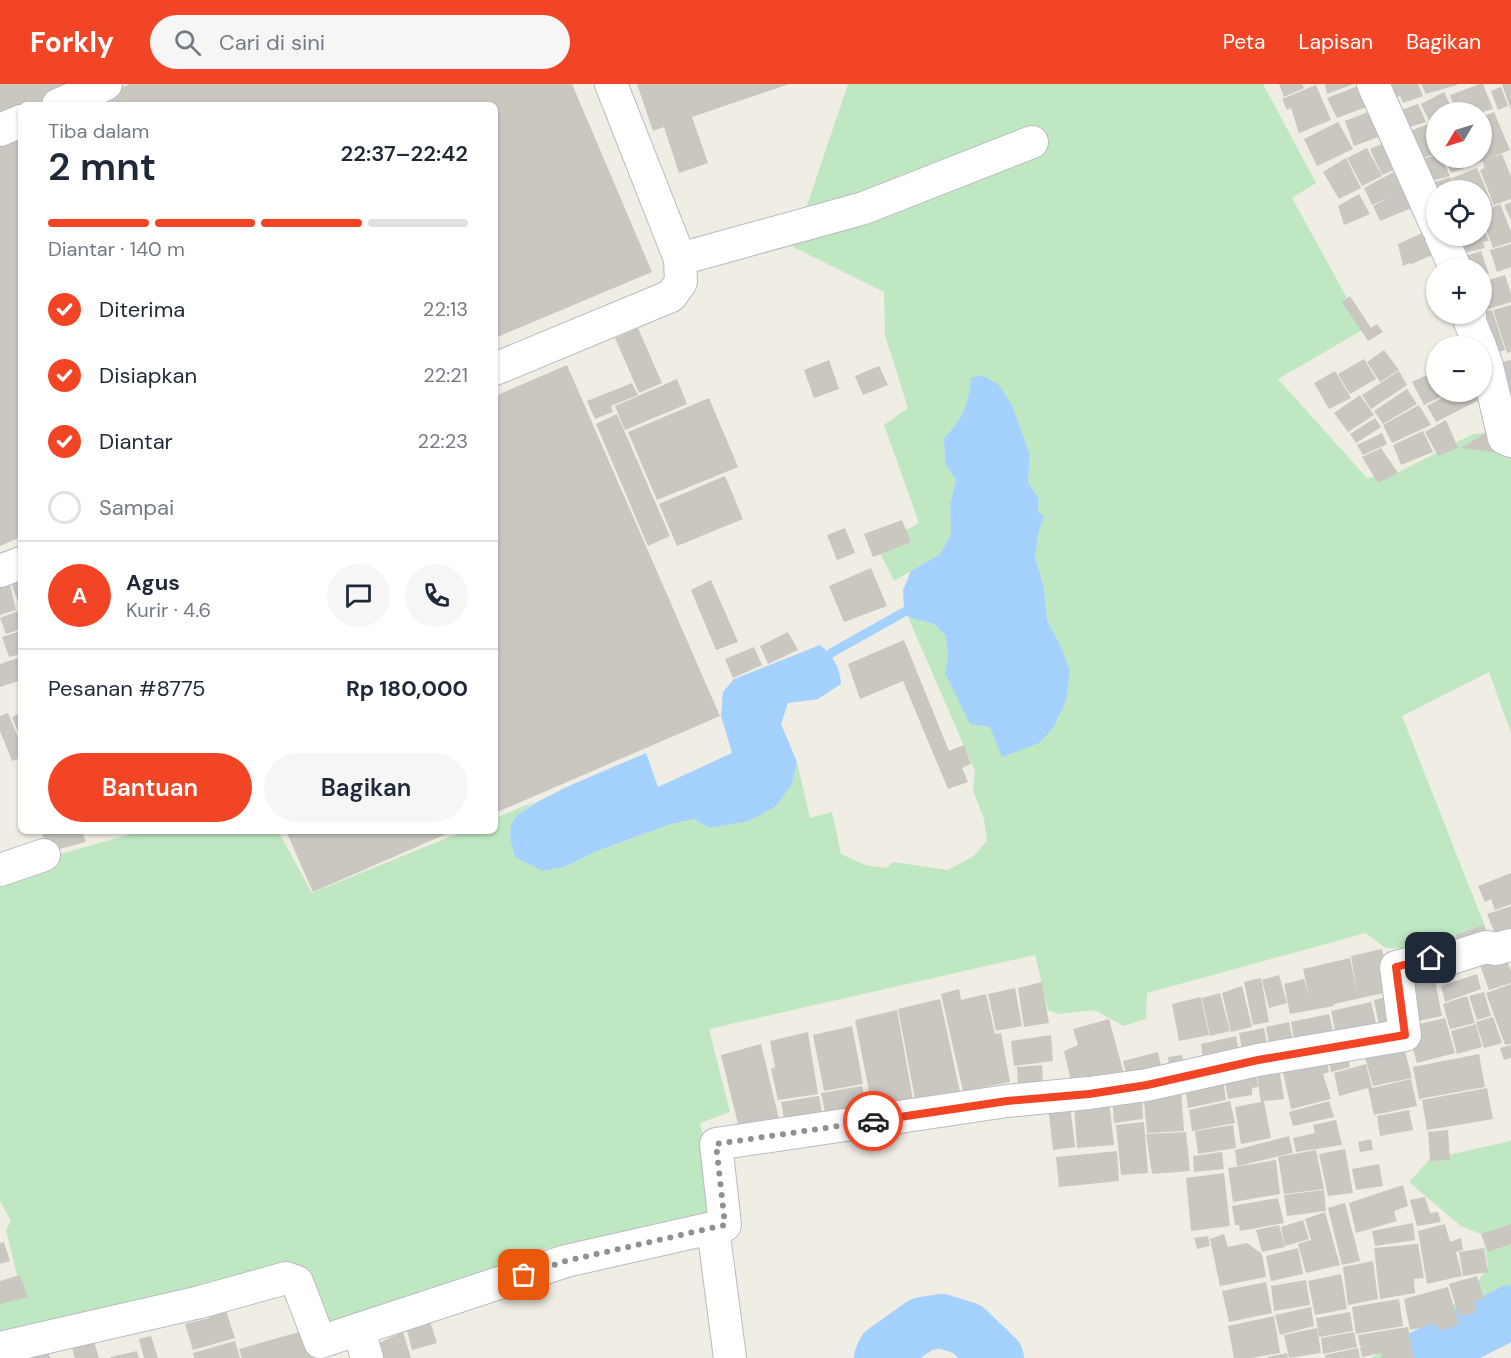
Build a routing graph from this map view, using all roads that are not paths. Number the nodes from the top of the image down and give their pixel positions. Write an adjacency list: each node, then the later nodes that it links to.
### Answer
1 (106, 84): 4 (street)
2 (611, 84): 9 (street)
3 (1373, 84): 8 (street)
4 (65, 102)
5 (18, 122): 6 (street)
6 (0, 130)
7 (1032, 142): 9 (street)
8 (1426, 202)
9 (680, 259): 10 (street)
10 (498, 368)
11 (1492, 387): 12 (street)
12 (1511, 441)
13 (18, 564): 14 (street)
14 (0, 571)
15 (44, 855): 16 (street)
16 (0, 870)
17 (1511, 945): 18 (street)
18 (713, 1228): 19 (street); 21 (street)
19 (363, 1344): 20 (street)
20 (0, 1348)
21 (730, 1358)

